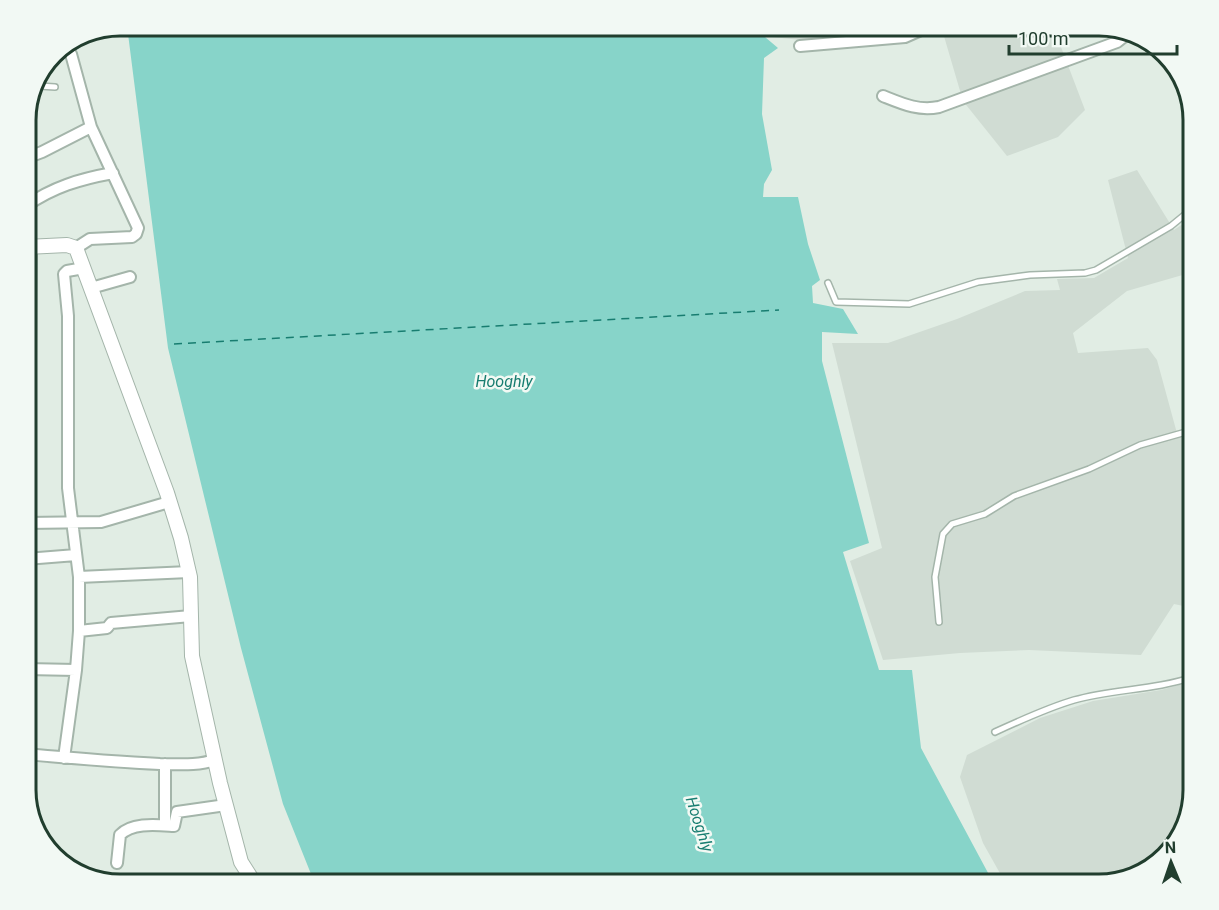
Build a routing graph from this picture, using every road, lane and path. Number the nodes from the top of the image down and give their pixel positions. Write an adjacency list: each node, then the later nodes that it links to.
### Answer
1 (907, 36): 3 (street)
2 (1121, 39): 7 (street)
3 (800, 46)
4 (71, 54): 8 (street)
5 (44, 86): 6 (lane)
6 (55, 87)
7 (883, 96)
8 (91, 127): 9 (street); 10 (street)
9 (36, 154)
10 (113, 173): 11 (street); 14 (street)
11 (36, 200)
12 (1183, 216): 17 (lane)
13 (36, 247): 14 (street)
14 (76, 248): 15 (street)
15 (84, 268): 18 (street); 22 (street)
16 (130, 277): 18 (street)
17 (828, 283)
18 (91, 288): 20 (street)
19 (1183, 433): 28 (lane)
20 (169, 502): 22 (street); 25 (street)
21 (36, 523): 22 (street)
22 (73, 523): 23 (street)
23 (76, 555): 24 (street); 26 (street)
24 (36, 558)
25 (189, 572): 26 (street); 27 (street)
26 (79, 577): 29 (street)
27 (191, 616): 29 (street); 36 (street)
28 (939, 622)
29 (79, 630): 31 (street)
30 (36, 669): 31 (street)
31 (76, 670): 35 (street)
32 (1183, 679): 33 (lane)
33 (995, 732)
34 (36, 755): 35 (street)
35 (64, 758): 37 (street)
36 (215, 760): 37 (street); 38 (street)
37 (165, 764): 39 (street)
38 (226, 805): 39 (street); 41 (street)
39 (165, 825): 40 (street)
40 (117, 863)
41 (248, 874)

